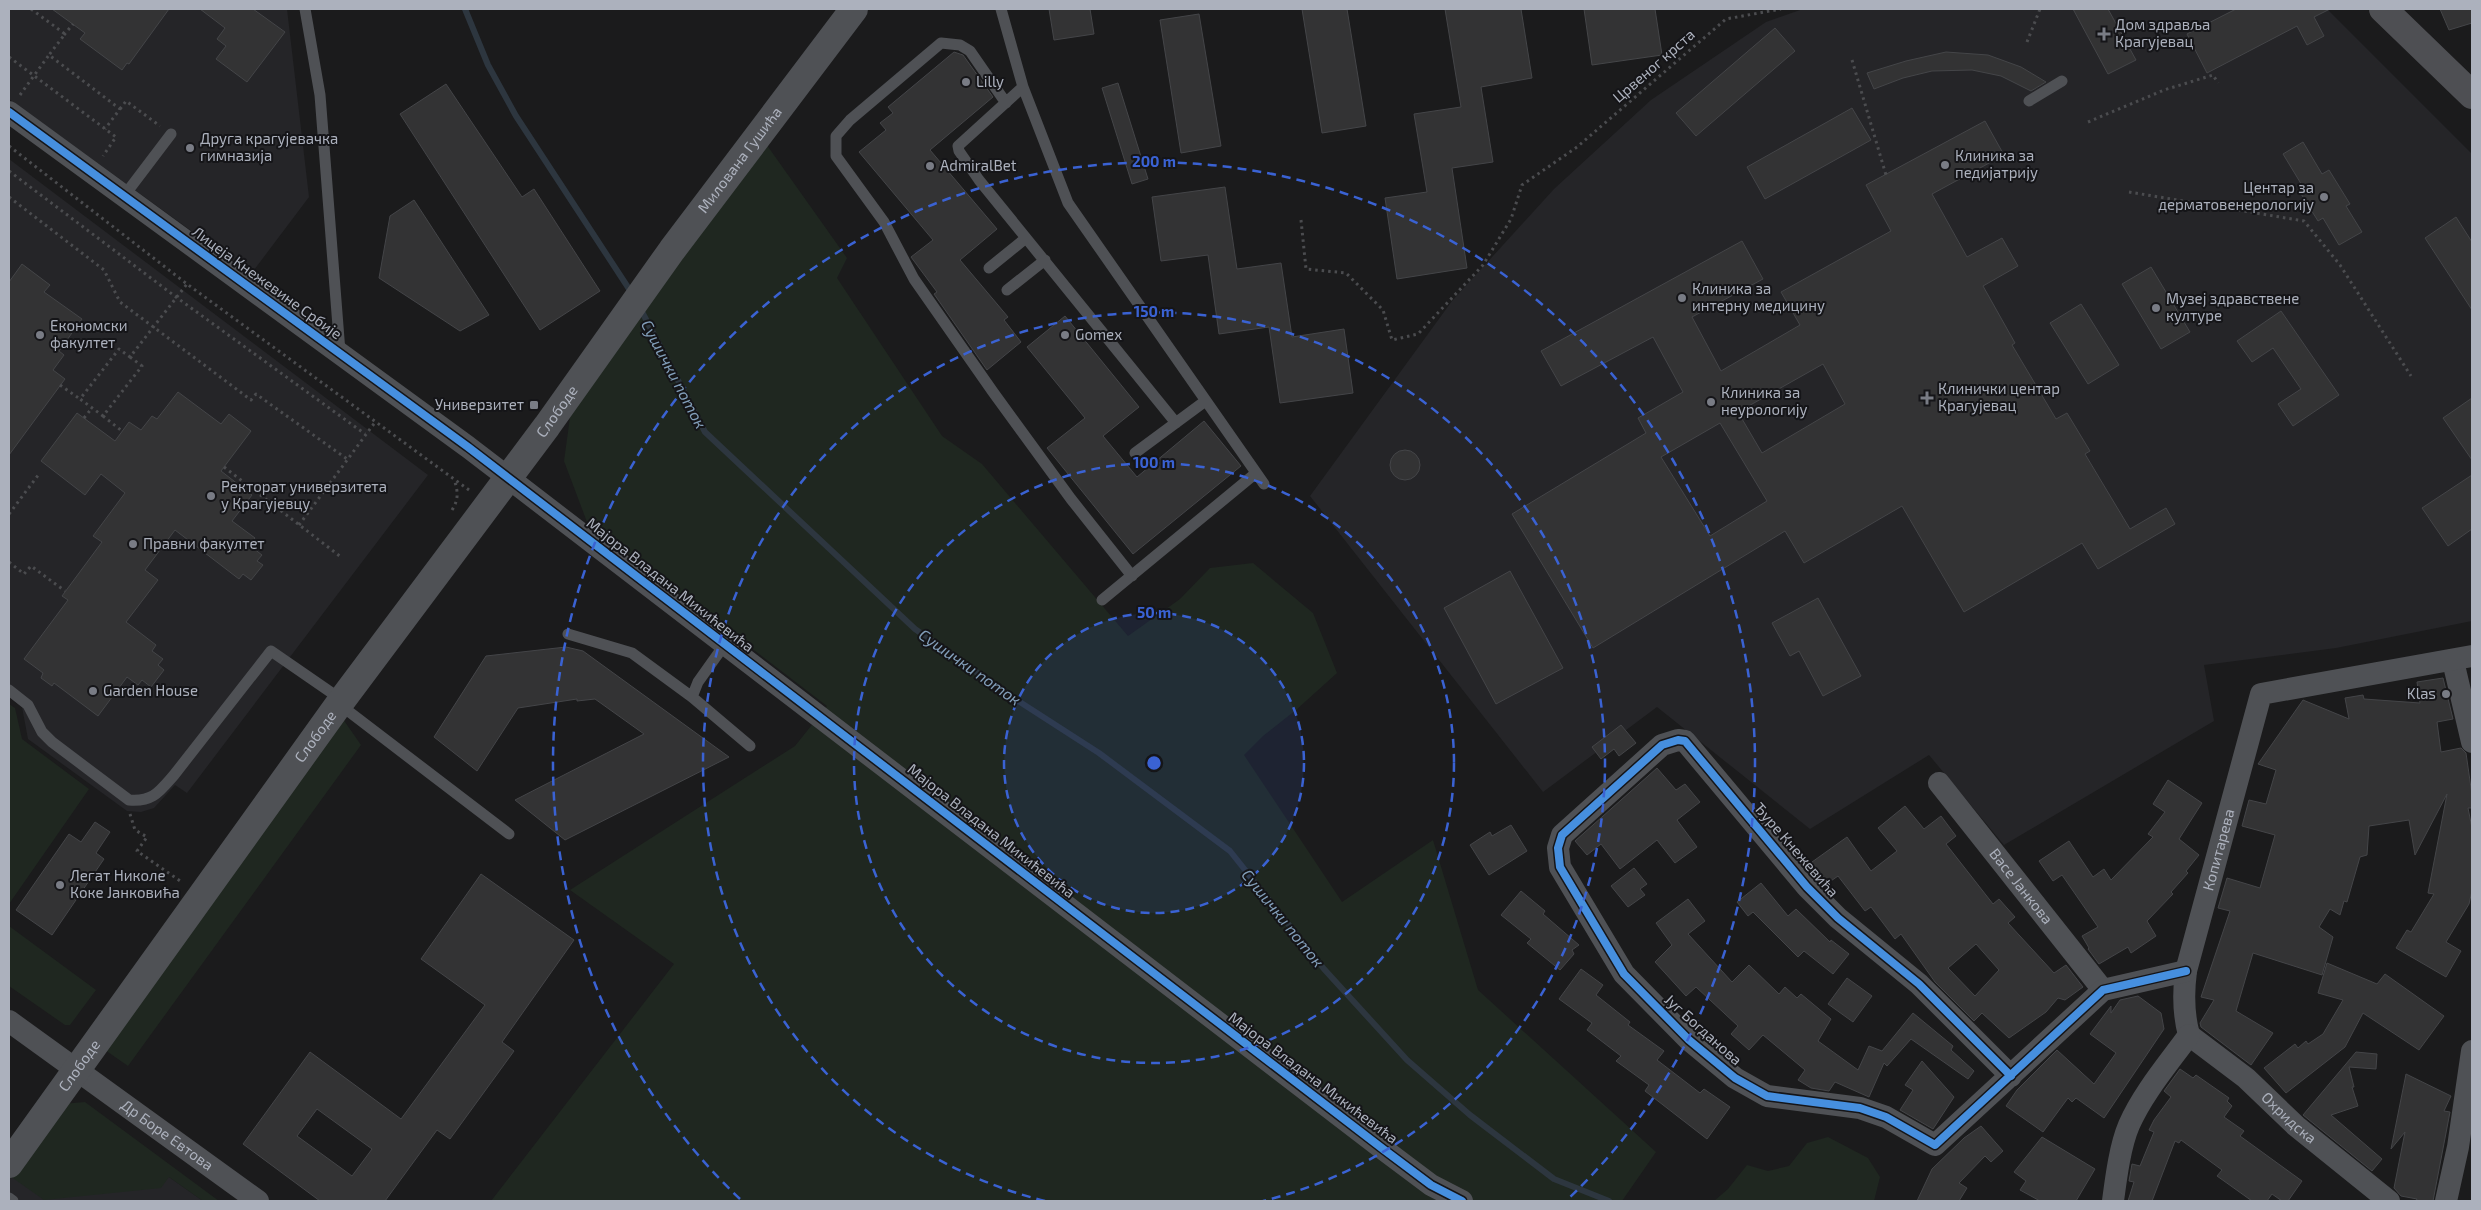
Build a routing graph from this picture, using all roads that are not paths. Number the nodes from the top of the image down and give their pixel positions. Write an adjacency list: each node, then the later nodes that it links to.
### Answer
1 (305, 9): 18 (lane)
2 (854, 9): 17 (street, Милована Гушића)
3 (1001, 9): 6 (lane)
4 (2383, 9): 7 (main road)
5 (2062, 81): 8 (lane)
6 (1023, 87): 9 (lane); 19 (lane)
7 (2472, 95)
8 (2028, 101)
9 (1006, 102): 13 (lane); 25 (lane)
10 (14, 104): 12 (street, Лицеја Кнежевине Србије)
11 (171, 134): 12 (lane)
12 (124, 196): 18 (street, Лицеја Кнежевине Србије)
13 (1026, 238): 14 (lane); 15 (lane)
14 (1045, 260): 16 (lane); 20 (lane)
15 (989, 268)
16 (1007, 290)
17 (627, 311): 23 (street, Слободе)
18 (340, 353): 23 (street, Лицеја Кнежевине Србије)
19 (1204, 402): 20 (lane); 22 (lane)
20 (1176, 423): 21 (lane)
21 (1135, 453)
22 (1256, 473): 24 (lane); 25 (lane)
23 (508, 477): 28 (street, Мајора Владана Микићевића); 32 (street, Слободе)
24 (1264, 484)
25 (1132, 576): 26 (lane)
26 (1102, 600)
27 (568, 634): 31 (lane)
28 (725, 644): 31 (lane); 49 (street, Мајора Владана Микићевића)
29 (2463, 658): 33 (street); 38 (street, Копитарева)
30 (9, 690): 32 (lane)
31 (692, 697): 34 (lane)
32 (340, 702): 36 (lane); 43 (street, Слободе)
33 (2472, 742)
34 (750, 746)
35 (1939, 783): 39 (street, Васе Јанкова)
36 (509, 834)
37 (1562, 835): 44 (street, Ђуре Кнежевића); 44 (street, Југ Богданова)
38 (2186, 972): 39 (street); 41 (street, Копитарева)
39 (2102, 990): 44 (street, Југ Богданова)
40 (9, 1021): 43 (street, Др Боре Евтова)
41 (2189, 1035): 50 (street); 51 (street, Охридска)
42 (2472, 1050): 52 (street)
43 (76, 1069): 45 (street, Слободе); 48 (street, Др Боре Евтова)
44 (2011, 1076)
45 (9, 1164)
46 (9, 1198): 47 (lane)
47 (13, 1201)
48 (258, 1201)
49 (1462, 1201)
50 (2114, 1201)
51 (2389, 1201)
52 (2446, 1201)

